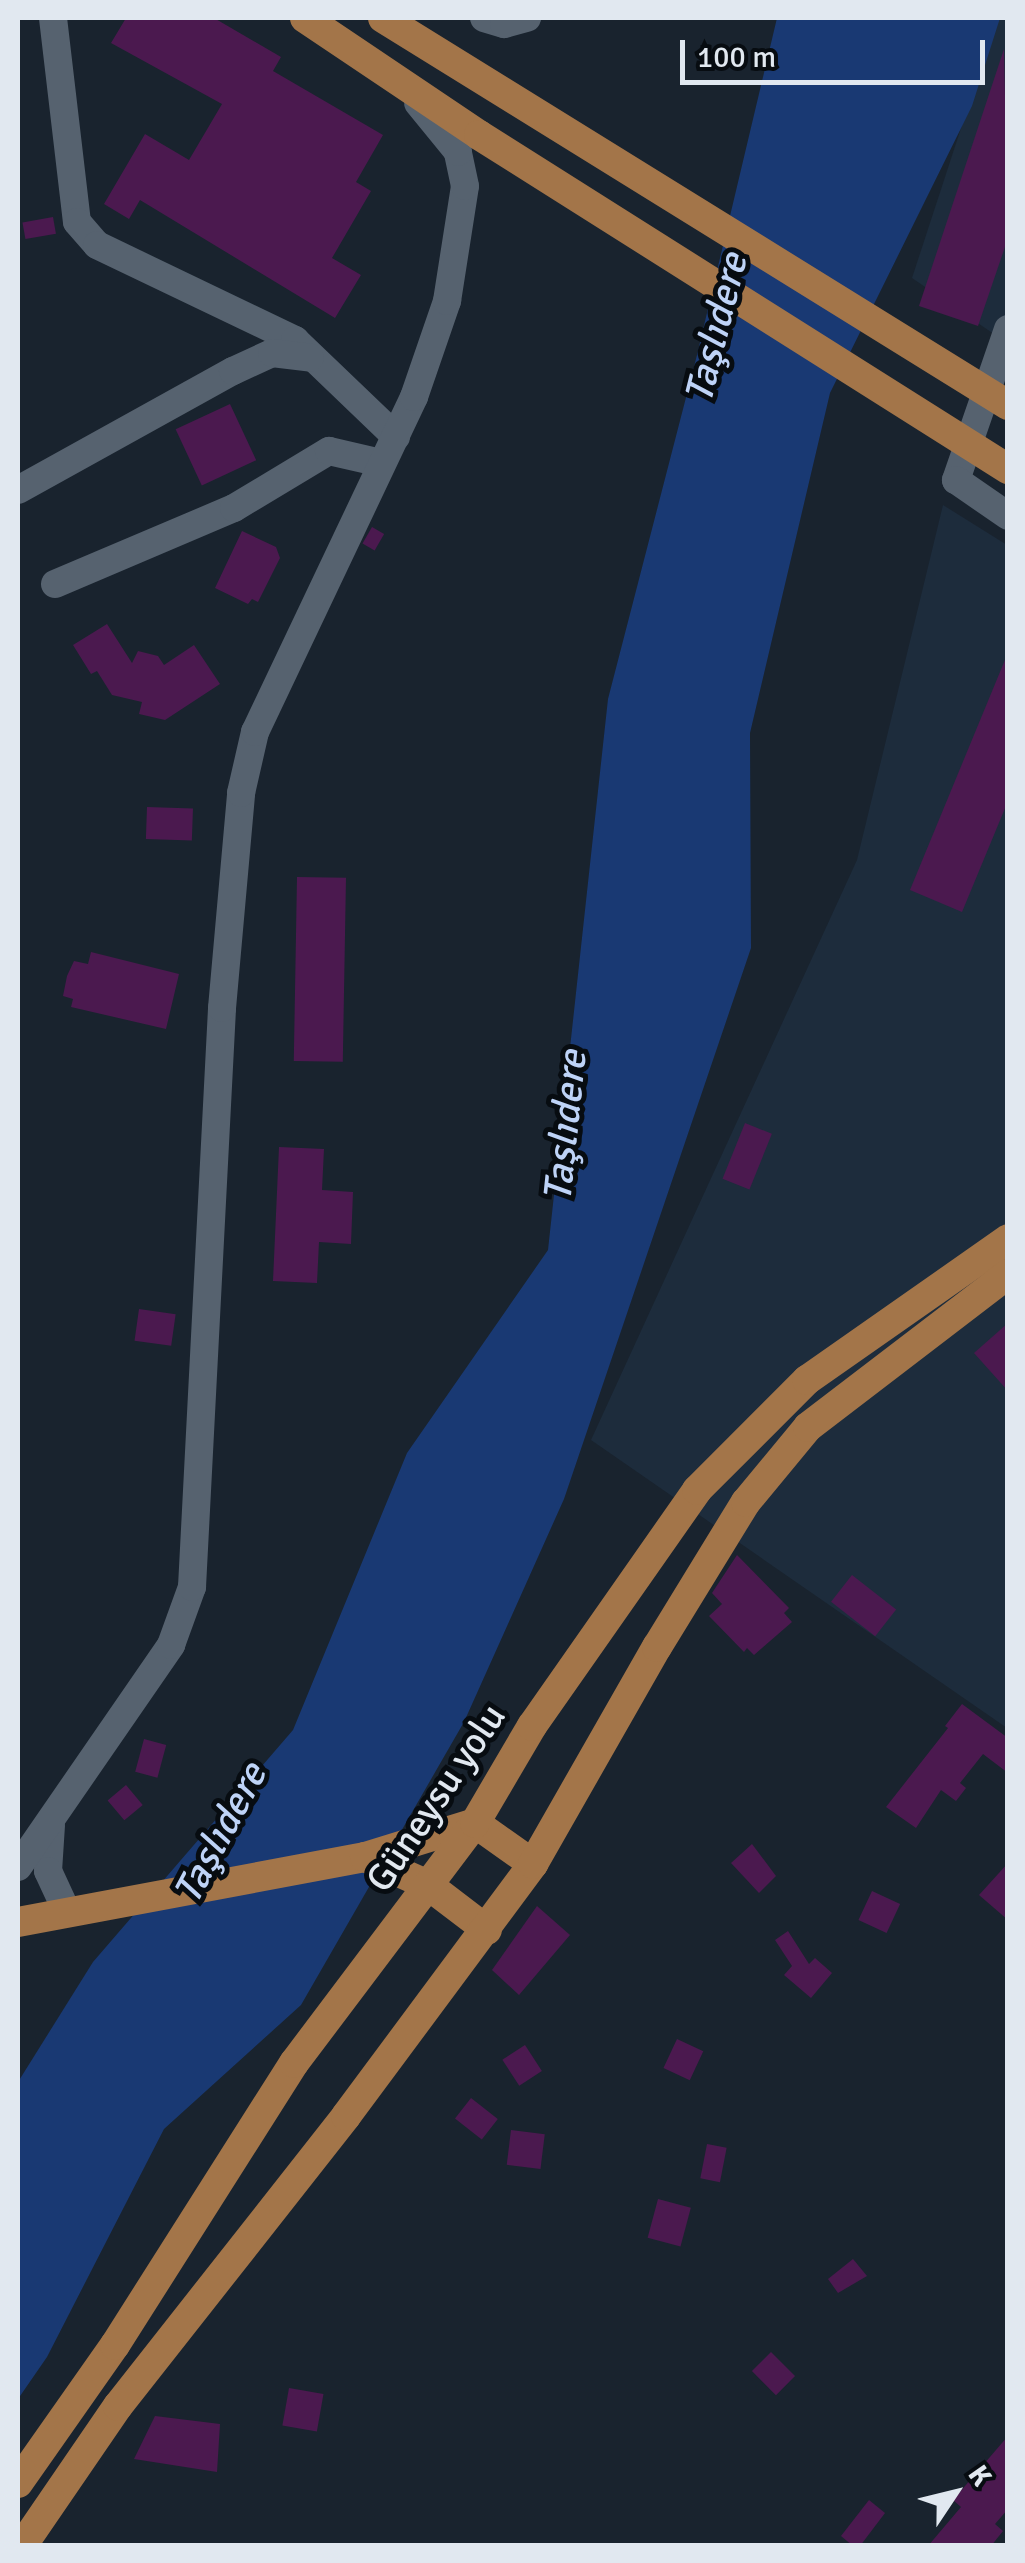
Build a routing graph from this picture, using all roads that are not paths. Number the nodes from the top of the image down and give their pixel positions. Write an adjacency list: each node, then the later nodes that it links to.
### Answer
1 (53, 18): 8 (street)
2 (304, 18): 6 (main road)
3 (383, 18): 9 (main road)
4 (484, 18): 5 (street)
5 (527, 18)
6 (392, 76): 10 (street); 12 (main road)
7 (1008, 329): 14 (street)
8 (310, 358): 10 (street); 13 (street)
9 (1008, 405)
10 (396, 437): 11 (street)
11 (382, 463): 15 (street); 19 (street)
12 (1008, 469)
13 (18, 490)
14 (1008, 516)
15 (56, 584)
16 (1008, 1239): 18 (main road, Güneysu yolu)
17 (1008, 1274): 21 (main road)
18 (475, 1823): 20 (main road); 21 (main road); 23 (main road, Güneysu yolu)
19 (51, 1824): 22 (street); 24 (street)
20 (365, 1857): 23 (main road); 24 (main road)
21 (533, 1864): 26 (main road)
22 (18, 1867)
23 (428, 1886): 26 (main road); 27 (main road, Güneysu yolu)
24 (77, 1909): 25 (main road)
25 (18, 1922)
26 (487, 1930): 28 (main road)
27 (18, 2482)
28 (22, 2546)

